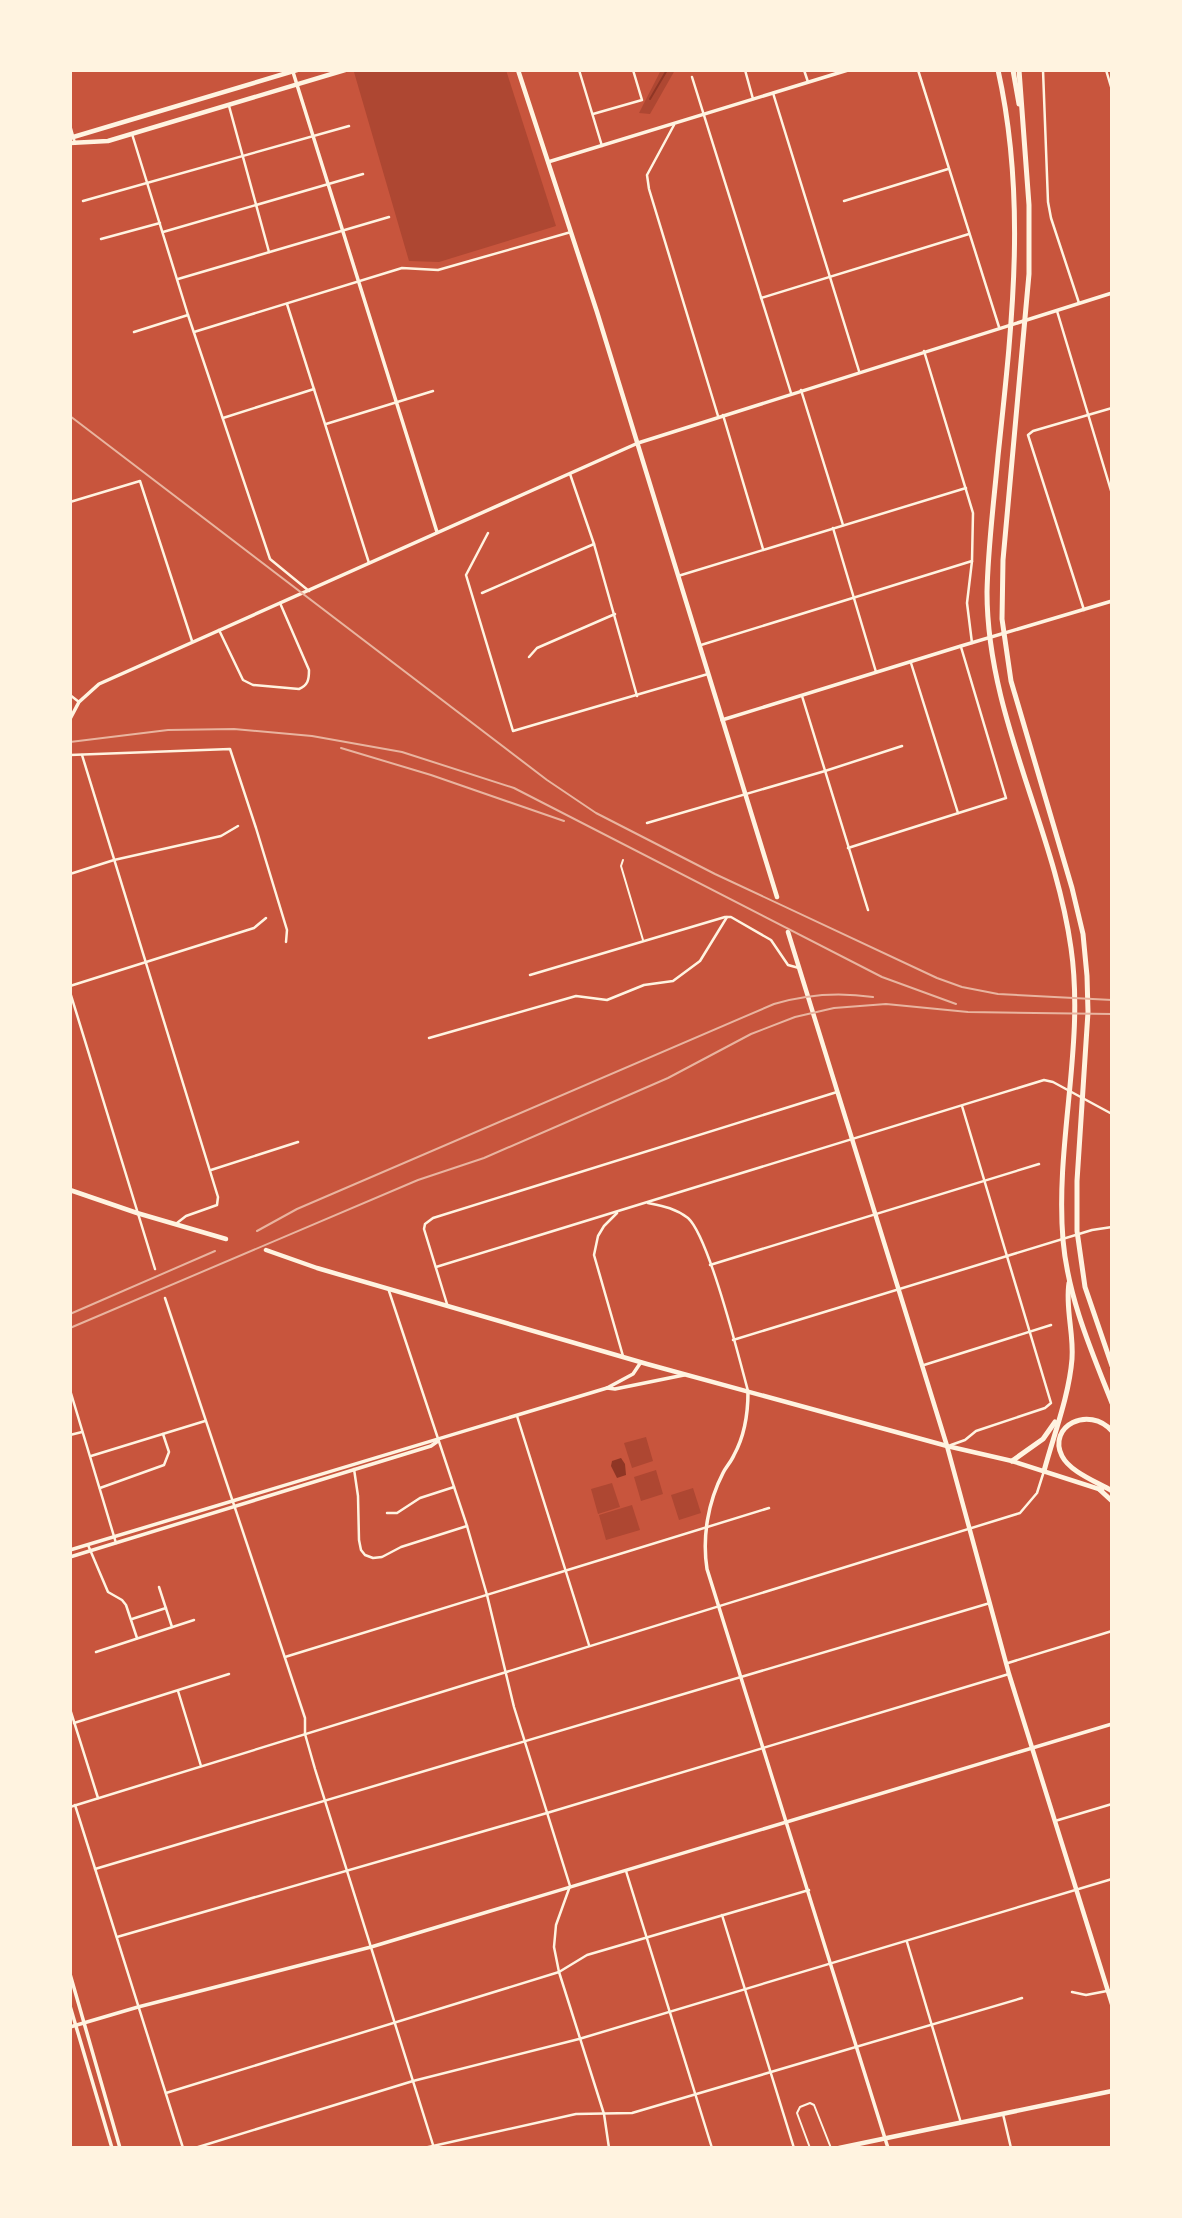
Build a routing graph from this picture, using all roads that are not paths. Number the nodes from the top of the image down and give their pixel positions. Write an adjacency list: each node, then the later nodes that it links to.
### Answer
1 (294, 70): 17 (main road); 30 (main road)
2 (345, 70): 17 (main road)
3 (518, 70): 33 (main road)
4 (579, 70): 22 (street)
5 (633, 70): 22 (street)
6 (744, 70): 20 (street)
7 (804, 70): 16 (street)
8 (848, 70): 16 (main road)
9 (918, 70): 34 (street)
10 (998, 70): 155 (highway)
11 (1013, 70): 25 (highway)
12 (1019, 70): 25 (highway)
13 (1042, 70): 54 (street)
14 (1106, 70): 18 (street)
15 (692, 77): 23 (street)
16 (808, 82): 19 (main road)
17 (297, 85): 21 (main road); 29 (main road)
18 (1112, 90)
19 (773, 93): 20 (main road); 49 (street)
20 (753, 99): 23 (main road)
21 (229, 105): 28 (main road); 32 (street)
22 (593, 114): 31 (street)
23 (704, 114): 24 (main road); 53 (street)
24 (674, 123): 31 (main road); 69 (street)
25 (1022, 124): 163 (highway)
26 (70, 125): 30 (street)
27 (349, 126): 29 (street)
28 (132, 134): 30 (main road); 36 (street)
29 (314, 137): 32 (street); 37 (main road)
30 (72, 140)
31 (602, 146): 33 (main road)
32 (243, 158): 36 (street); 40 (street)
33 (548, 162): 45 (main road)
34 (948, 169): 39 (street); 46 (street)
35 (363, 174): 37 (street)
36 (148, 184): 38 (street); 42 (street)
37 (329, 184): 40 (street); 43 (main road)
38 (83, 201)
39 (844, 201)
40 (256, 205): 44 (street); 48 (street)
41 (389, 216): 43 (street)
42 (160, 223): 44 (street); 47 (street)
43 (344, 230): 48 (street); 51 (main road)
44 (163, 232): 50 (street)
45 (571, 232): 51 (street); 73 (main road)
46 (969, 234): 49 (street); 58 (street)
47 (101, 239)
48 (269, 251): 50 (street)
49 (830, 276): 53 (street); 62 (street)
50 (178, 279): 57 (street)
51 (360, 281): 55 (street); 67 (main road)
52 (1112, 293): 54 (main road)
53 (761, 298): 66 (street)
54 (1079, 303): 56 (main road)
55 (287, 304): 60 (street); 63 (street)
56 (1057, 311): 58 (main road); 70 (street)
57 (188, 315): 59 (street); 60 (street)
58 (1001, 328): 61 (main road)
59 (134, 332)
60 (194, 332): 71 (street)
61 (924, 351): 62 (main road); 75 (street)
62 (859, 371): 64 (main road)
63 (314, 389): 71 (street); 72 (street)
64 (801, 390): 66 (main road); 78 (street)
65 (433, 391): 67 (street)
66 (791, 393): 69 (main road)
67 (398, 402): 72 (street); 80 (main road)
68 (1112, 408): 70 (street)
69 (721, 415): 73 (main road); 83 (street)
70 (1087, 416): 76 (street); 92 (street)
71 (223, 418): 87 (street)
72 (325, 424): 85 (street)
73 (638, 443): 74 (main road); 86 (main road)
74 (570, 474): 80 (main road); 82 (street)
75 (966, 488): 78 (street); 84 (street)
76 (1112, 494)
77 (70, 502): 95 (street)
78 (843, 525): 79 (street)
79 (833, 528): 83 (street); 89 (street)
80 (437, 532): 85 (main road)
81 (488, 533): 104 (street)
82 (594, 544): 88 (street); 93 (street)
83 (763, 549): 86 (street)
84 (972, 561): 89 (street); 96 (street)
85 (369, 563): 87 (main road)
86 (678, 576): 97 (main road)
87 (309, 591): 91 (main road)
88 (482, 593)
89 (854, 598): 97 (street); 101 (street)
90 (1112, 601): 92 (main road)
91 (280, 603): 94 (main road); 94 (street)
92 (1084, 610): 96 (main road)
93 (615, 614): 99 (street); 104 (street)
94 (219, 630): 95 (main road)
95 (192, 642): 106 (main road)
96 (972, 643): 98 (main road)
97 (699, 646): 102 (main road)
98 (961, 646): 100 (main road); 114 (street)
99 (528, 657)
100 (911, 662): 101 (main road); 114 (street)
101 (876, 672): 105 (main road)
102 (708, 674): 104 (street); 108 (main road)
103 (70, 695): 106 (street)
104 (637, 695)
105 (802, 696): 108 (main road); 112 (street)
106 (79, 702): 107 (main road)
107 (70, 719)
108 (722, 720): 113 (main road)
109 (902, 746): 112 (street)
110 (70, 755): 111 (street)
111 (82, 755): 118 (street); 127 (street)
112 (825, 771): 113 (street); 117 (street)
113 (746, 794): 115 (street); 121 (main road)
114 (958, 813): 117 (street)
115 (647, 823)
116 (238, 826): 118 (street)
117 (848, 848): 122 (street)
118 (114, 860): 120 (street); 128 (street)
119 (623, 860): 126 (lane)
120 (70, 874)
121 (777, 897)
122 (868, 909)
123 (727, 917): 126 (street); 129 (street); 133 (street)
124 (266, 918): 128 (street)
125 (788, 932): 129 (main road)
126 (643, 940): 130 (street)
127 (286, 942)
128 (146, 962): 131 (street); 140 (street)
129 (799, 968): 134 (main road)
130 (530, 975)
131 (70, 986)
132 (70, 992): 145 (street)
133 (429, 1038)
134 (837, 1092): 137 (main road); 153 (street)
135 (962, 1106): 136 (street); 137 (street); 141 (street)
136 (1112, 1114)
137 (852, 1140): 143 (street); 146 (main road)
138 (298, 1142): 140 (street)
139 (1039, 1164): 141 (street)
140 (210, 1170): 147 (street)
141 (985, 1180): 146 (street); 151 (street)
142 (70, 1190): 145 (main road)
143 (647, 1203): 144 (street); 152 (street)
144 (618, 1212): 153 (street); 164 (street)
145 (137, 1213): 147 (main road); 154 (street)
146 (875, 1214): 152 (street); 157 (main road)
147 (175, 1225): 149 (main road)
148 (1112, 1227): 151 (street)
149 (226, 1239)
150 (266, 1250): 156 (main road)
151 (1008, 1256): 157 (street); 161 (street)
152 (710, 1265): 162 (street)
153 (436, 1267): 159 (street)
154 (155, 1269)
155 (1069, 1279): 173 (highway); 175 (highway)
156 (388, 1287): 159 (main road); 181 (street)
157 (898, 1290): 162 (street); 167 (main road)
158 (165, 1298): 176 (street)
159 (447, 1304): 164 (main road)
160 (1051, 1325): 161 (street)
161 (1032, 1331): 167 (street); 182 (street)
162 (733, 1340): 172 (street)
163 (1102, 1340): 165 (highway); 168 (highway)
164 (623, 1356): 166 (main road)
165 (1112, 1358)
166 (641, 1362): 169 (main road); 170 (main road)
167 (921, 1366): 182 (main road)
168 (1112, 1366)
169 (685, 1375): 170 (main road); 172 (main road)
170 (607, 1388): 174 (main road)
171 (70, 1390): 178 (street)
172 (748, 1391): 182 (main road); 197 (main road)
173 (1112, 1403)
174 (517, 1416): 181 (main road); 204 (street)
175 (1058, 1416): 184 (highway); 186 (highway)
176 (205, 1421): 179 (street); 192 (street)
177 (1112, 1431): 190 (highway)
178 (82, 1432): 180 (street); 183 (street)
179 (163, 1434): 183 (street); 188 (street)
180 (70, 1435)
181 (439, 1440): 185 (main road); 187 (street)
182 (947, 1446): 184 (main road); 196 (main road)
183 (90, 1457): 188 (street)
184 (1012, 1461): 186 (main road)
185 (354, 1467): 192 (main road); 195 (street)
186 (1044, 1471): 189 (main road); 196 (street)
187 (454, 1487): 194 (street); 195 (street)
188 (99, 1488): 198 (street)
189 (1099, 1489): 190 (main road); 191 (highway)
190 (1112, 1492)
191 (1112, 1501)
192 (233, 1504): 198 (main road); 199 (main road); 217 (street)
193 (769, 1508): 197 (street)
194 (387, 1513)
195 (467, 1525): 206 (street)
196 (969, 1527): 207 (main road); 208 (street)
197 (705, 1528): 204 (street); 208 (main road)
198 (114, 1536): 199 (street); 200 (main road)
199 (116, 1543): 202 (main road)
200 (88, 1545): 201 (main road); 202 (street)
201 (70, 1550)
202 (90, 1551): 203 (main road); 210 (street)
203 (70, 1557)
204 (566, 1571): 206 (street); 215 (street)
205 (159, 1587): 209 (street)
206 (487, 1595): 217 (street); 219 (street)
207 (990, 1603): 218 (main road); 222 (street)
208 (719, 1605): 215 (street); 222 (main road)
209 (166, 1608): 210 (street); 212 (street)
210 (131, 1619): 214 (street)
211 (194, 1620): 212 (street)
212 (172, 1627): 214 (street)
213 (1112, 1631): 218 (street)
214 (137, 1638): 216 (street)
215 (589, 1645): 219 (street)
216 (96, 1652)
217 (285, 1657): 227 (street)
218 (1006, 1663): 221 (main road)
219 (504, 1672): 227 (street); 228 (street)
220 (229, 1674): 223 (street)
221 (1009, 1674): 229 (street); 230 (main road)
222 (742, 1677): 228 (street); 229 (main road)
223 (178, 1691): 225 (street); 231 (street)
224 (70, 1709): 225 (street)
225 (74, 1723): 232 (street)
226 (1112, 1724): 230 (main road)
227 (305, 1734): 231 (street); 233 (street)
228 (524, 1741): 233 (street); 237 (street)
229 (764, 1747): 237 (street); 239 (main road)
230 (1033, 1748): 238 (main road); 239 (main road)
231 (201, 1766): 232 (street)
232 (99, 1798): 235 (street)
233 (325, 1802): 240 (street); 242 (street)
234 (1112, 1804): 238 (street)
235 (75, 1805): 236 (street); 240 (street)
236 (70, 1807)
237 (547, 1813): 242 (street); 244 (street)
238 (1055, 1821): 246 (main road)
239 (788, 1823): 241 (main road); 245 (main road)
240 (95, 1869): 248 (street)
241 (625, 1870): 244 (main road); 249 (street)
242 (347, 1871): 248 (street); 251 (street)
243 (1112, 1879): 246 (street)
244 (570, 1886): 251 (main road); 253 (street)
245 (809, 1890): 247 (street); 252 (main road)
246 (1077, 1891): 250 (street); 256 (main road)
247 (722, 1915): 249 (street); 255 (street)
248 (117, 1937): 261 (street)
249 (647, 1938): 253 (street); 262 (street)
250 (906, 1941): 252 (street); 265 (street)
251 (371, 1947): 261 (main road); 263 (street)
252 (832, 1963): 255 (street); 268 (main road)
253 (559, 1972): 263 (street); 267 (street)
254 (70, 1974): 264 (main road)
255 (744, 1989): 262 (street); 269 (street)
256 (1110, 1990): 257 (street); 259 (main road)
257 (1072, 1992)
258 (1022, 1998): 265 (street)
259 (1112, 2004)
260 (70, 2006): 266 (main road)
261 (138, 2007): 264 (main road); 272 (street)
262 (670, 2011): 267 (street); 273 (street)
263 (395, 2022): 270 (street); 272 (street)
264 (83, 2023): 266 (main road); 280 (main road)
265 (932, 2025): 268 (street); 276 (street)
266 (73, 2026): 279 (main road)
267 (579, 2039): 270 (street); 274 (street)
268 (858, 2046): 269 (street); 277 (main road)
269 (771, 2072): 273 (street); 286 (street)
270 (413, 2081): 278 (street); 282 (street)
271 (1112, 2091): 275 (main road)
272 (166, 2093): 281 (street)
273 (695, 2094): 274 (street); 285 (street)
274 (604, 2114): 278 (street); 284 (street)
275 (1003, 2115): 276 (main road); 291 (street)
276 (961, 2123): 277 (main road)
277 (886, 2139): 289 (main road); 290 (main road)
278 (434, 2147): 283 (street)
279 (112, 2148)
280 (120, 2148)
281 (183, 2148)
282 (195, 2148)
283 (424, 2148)
284 (610, 2148)
285 (712, 2148)
286 (794, 2148)
287 (810, 2148): 288 (lane)
288 (831, 2148)
289 (839, 2148)
290 (888, 2148)
291 (1011, 2148)

